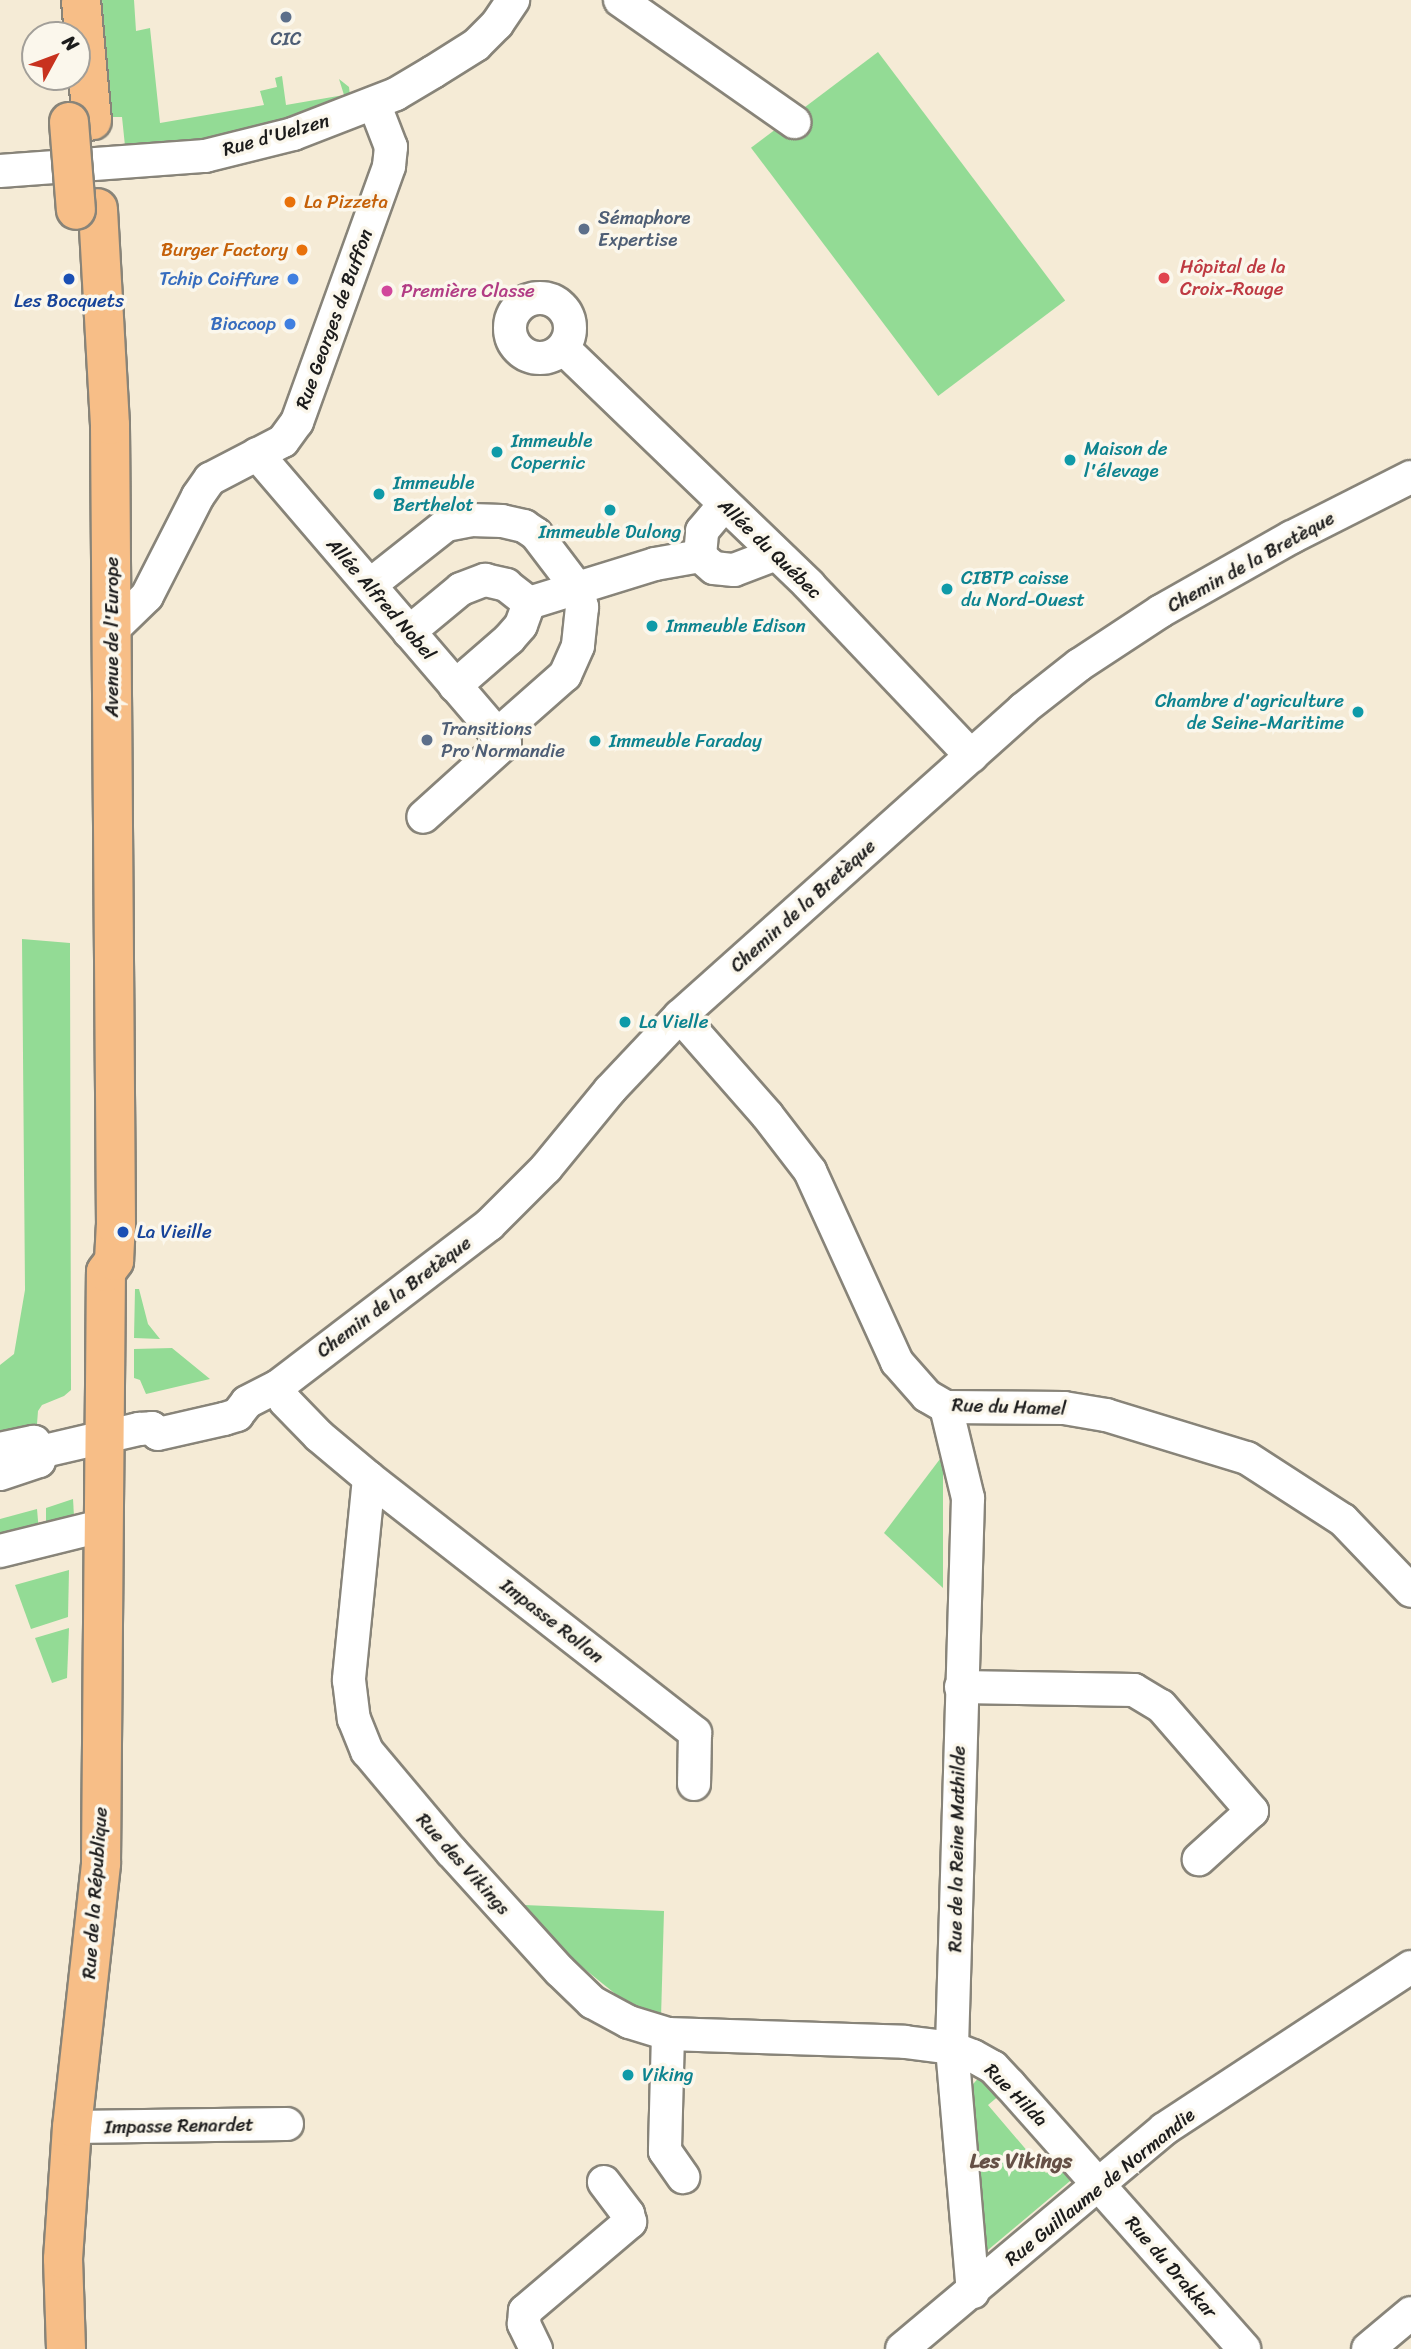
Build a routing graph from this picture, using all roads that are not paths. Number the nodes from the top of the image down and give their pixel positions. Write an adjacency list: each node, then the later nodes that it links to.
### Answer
1 (58, 0): 5 (main road)
2 (80, 0): 8 (main road, Avenue de l'Europe)
3 (513, 0): 7 (street, Rue d'Uelzen)
4 (621, 0): 9 (street)
5 (60, 21)
6 (70, 91): 8 (main road, Avenue de l'Europe)
7 (374, 103): 10 (street, Rue d'Uelzen); 13 (street, Rue Georges de Buffon)
8 (80, 121): 11 (main road, Avenue de l'Europe)
9 (794, 122)
10 (0, 171)
11 (87, 209): 21 (main road, Avenue de l'Europe); 28 (main road, Avenue de l'Europe)
12 (563, 348): 15 (street, Allée du Québec)
13 (244, 460): 18 (street, Allée Alfred Nobel); 21 (street, Rue Georges de Buffon)
14 (1411, 477): 25 (street, Chemin de la Bretèque)
15 (725, 504): 16 (street, Allée du Québec); 17 (street)
16 (776, 554): 17 (street); 25 (street, Allée du Québec)
17 (700, 556): 19 (street)
18 (370, 586): 19 (street); 22 (street, Allée Alfred Nobel)
19 (577, 588): 20 (street); 24 (street)
20 (529, 603): 22 (street); 23 (street)
21 (113, 629): 28 (main road, Avenue de l'Europe)
22 (409, 632): 23 (street, Allée Alfred Nobel)
23 (455, 686): 24 (street, Allée Alfred Nobel)
24 (501, 739): 26 (street)
25 (971, 756): 27 (street, Chemin de la Bretèque)
26 (423, 817)
27 (680, 1016): 29 (street, Chemin de la Bretèque); 30 (street, Rue du Hamel)
28 (106, 1272): 31 (main road, Avenue de l'Europe)
29 (277, 1387): 31 (street, Chemin de la Bretèque); 35 (street)
30 (946, 1407): 38 (street, Rue du Hamel); 39 (street, Rue de la Reine Mathilde)
31 (105, 1437): 33 (street, Chemin de la Bretèque); 36 (main road, Rue de la République)
32 (0, 1450): 33 (street)
33 (40, 1452): 34 (street)
34 (0, 1474)
35 (369, 1478): 40 (street, Impasse Rollon); 43 (street, Rue des Vikings)
36 (105, 1525): 37 (street); 46 (main road, Rue de la République)
37 (0, 1551)
38 (1411, 1591)
39 (961, 1687): 41 (street); 44 (street, Rue de la Reine Mathilde)
40 (694, 1784)
41 (1199, 1859)
42 (1411, 1967): 49 (street, Rue Guillaume de Normandie)
43 (668, 2034): 44 (street, Rue des Vikings); 47 (street)
44 (953, 2048): 49 (street, Rue Hilda); 50 (street, Rue de la Reine Mathilde)
45 (287, 2124): 46 (street, Impasse Renardet)
46 (72, 2127): 52 (main road, Rue de la République)
47 (683, 2178)
48 (604, 2182): 53 (street)
49 (1099, 2184): 50 (street, Rue Guillaume de Normandie); 55 (street, Rue du Drakkar)
50 (973, 2292): 54 (street, Rue Guillaume de Normandie)
51 (1411, 2313): 56 (street)
52 (66, 2349)
53 (536, 2349)
54 (902, 2349)
55 (1244, 2349)
56 (1368, 2349)

